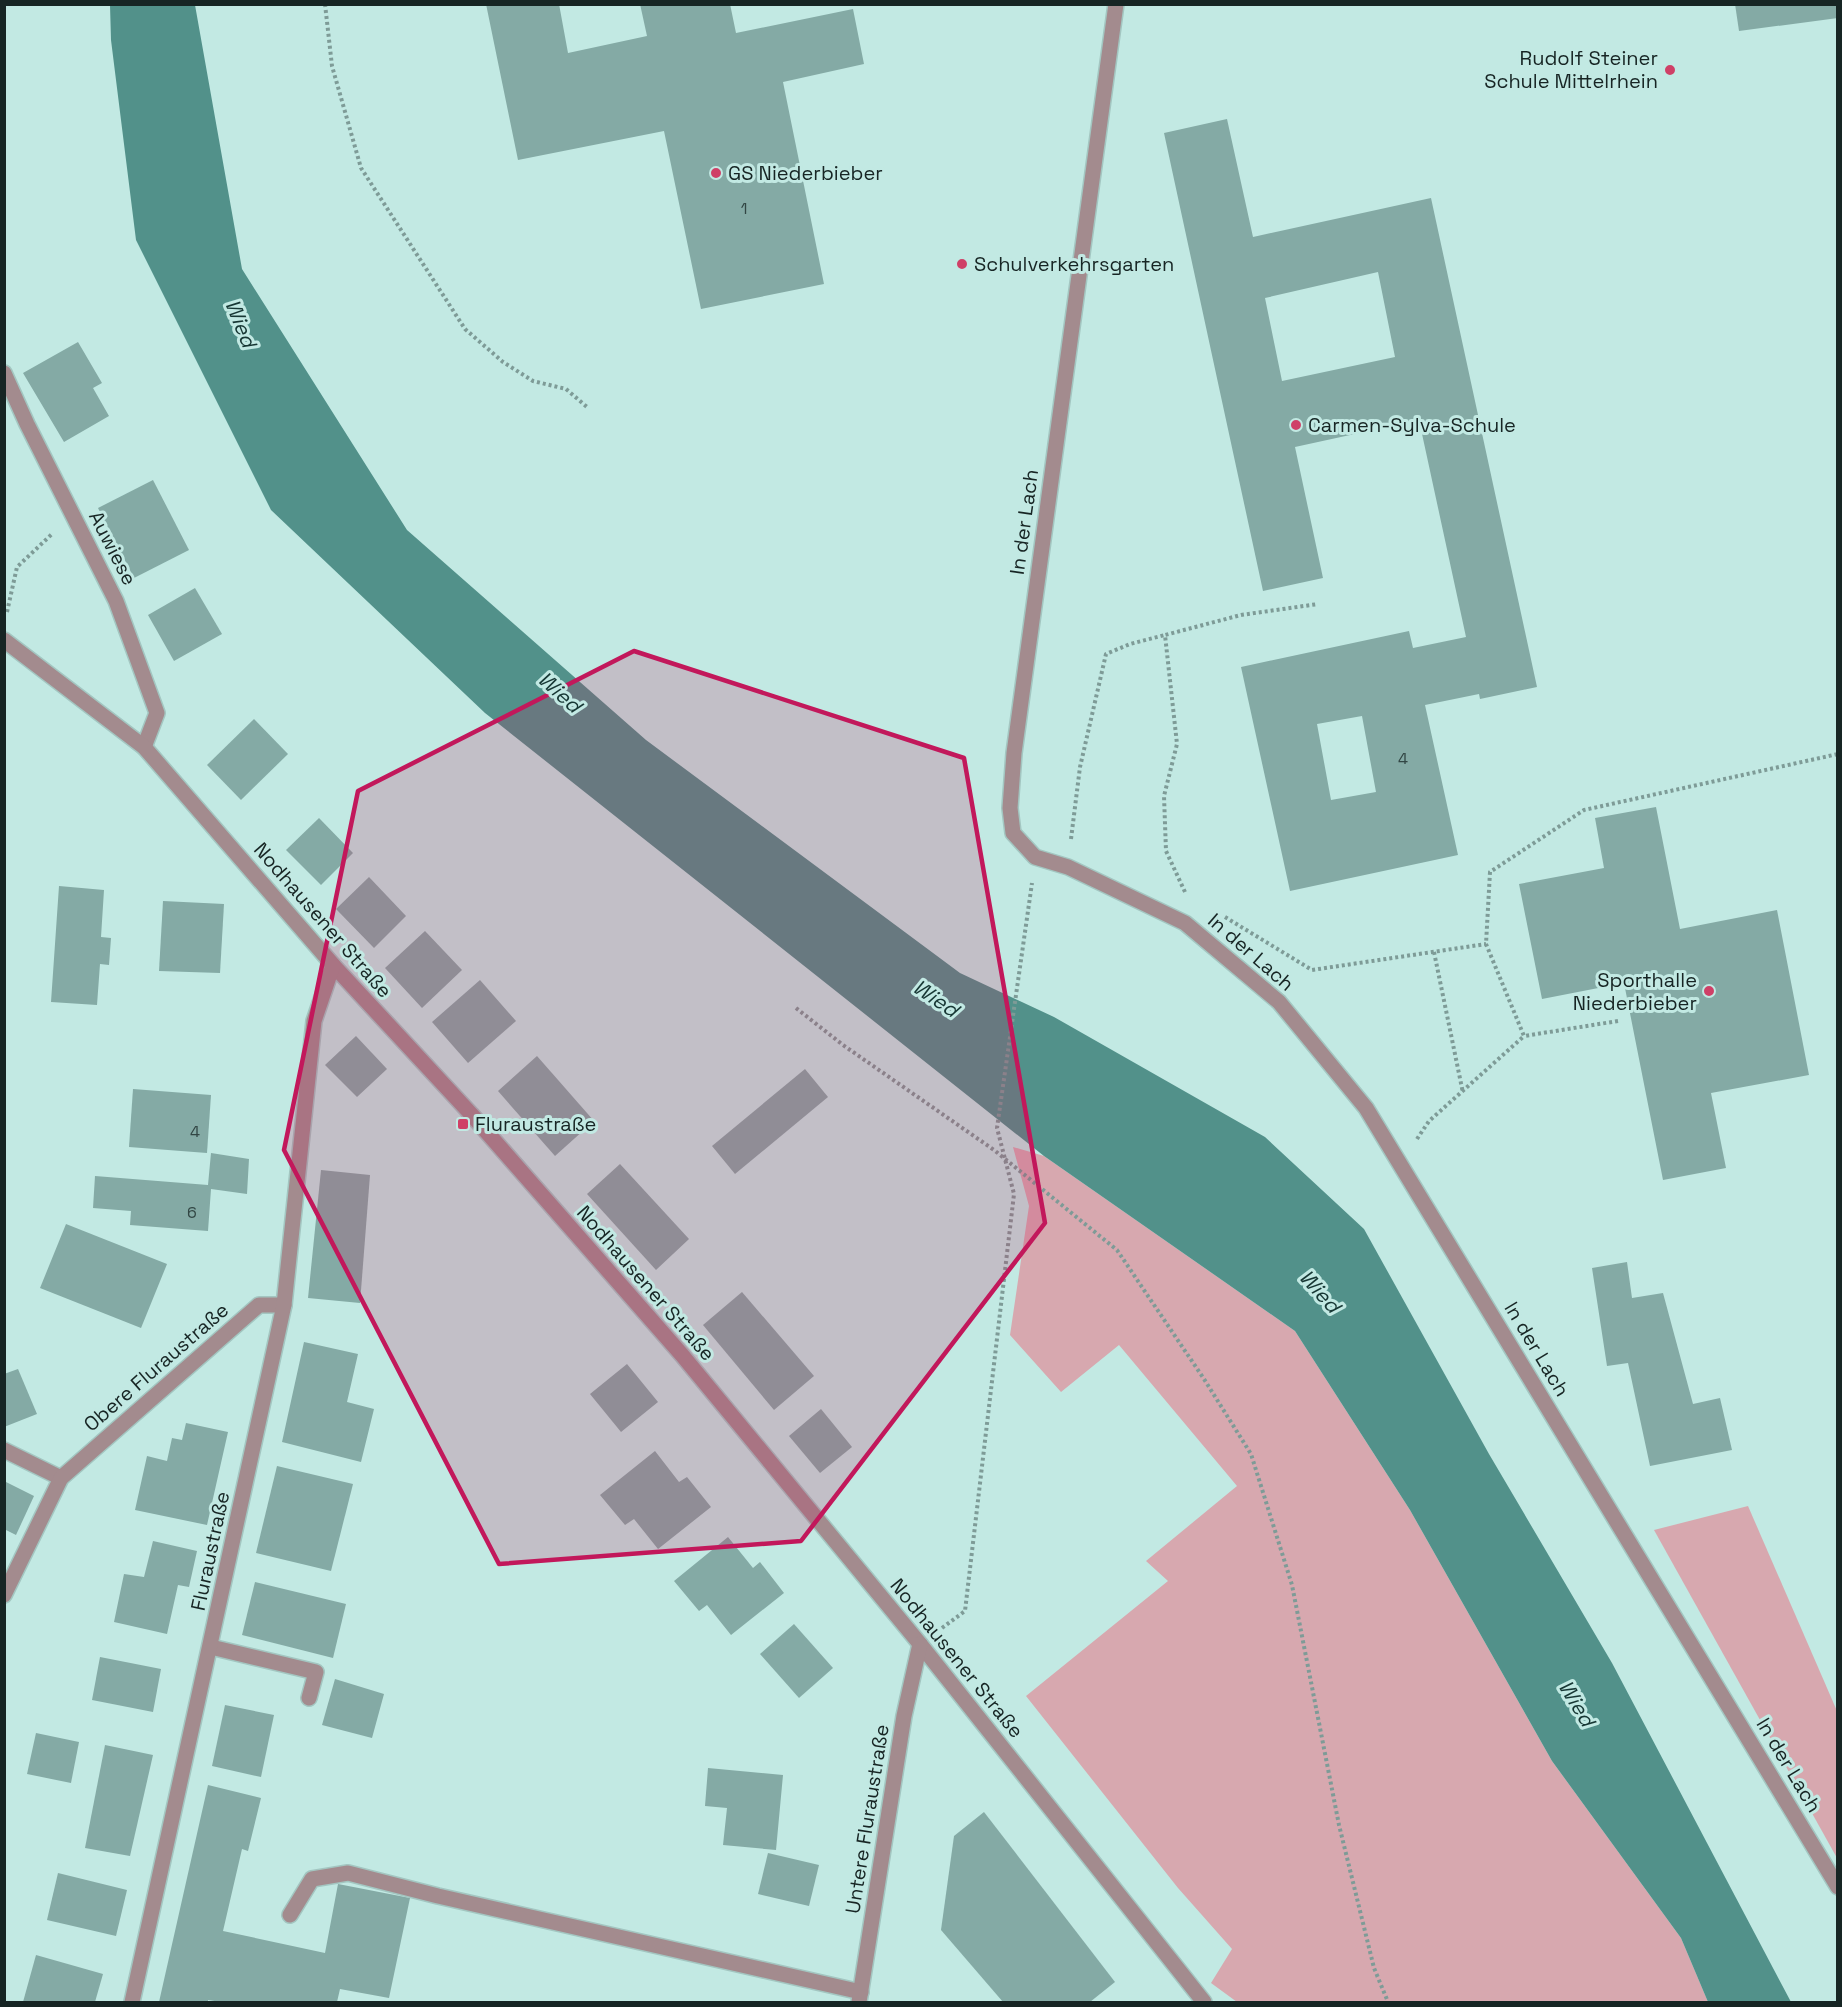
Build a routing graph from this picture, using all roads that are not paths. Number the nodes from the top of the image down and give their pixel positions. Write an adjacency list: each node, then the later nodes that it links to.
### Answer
1 (1116, 4): 13 (street, In der Lach)
2 (4, 373): 4 (street, Auwiese)
3 (4, 640): 4 (street, Nodhausener Straße)
4 (144, 747): 5 (street, Nodhausener Straße)
5 (333, 965): 6 (street, Fluraustraße); 10 (street, Nodhausener Straße)
6 (284, 1305): 8 (street, Obere Fluraustraße); 11 (street, Fluraustraße)
7 (4, 1450): 8 (street)
8 (61, 1478): 9 (street, Obere Fluraustraße)
9 (4, 1595)
10 (920, 1644): 15 (street, Untere Fluraustraße); 17 (street, Nodhausener Straße)
11 (211, 1647): 12 (street); 16 (street, Fluraustraße)
12 (309, 1698)
13 (1838, 1887)
14 (290, 1915): 15 (street)
15 (860, 1997)
16 (132, 2002)
17 (1204, 2002)

